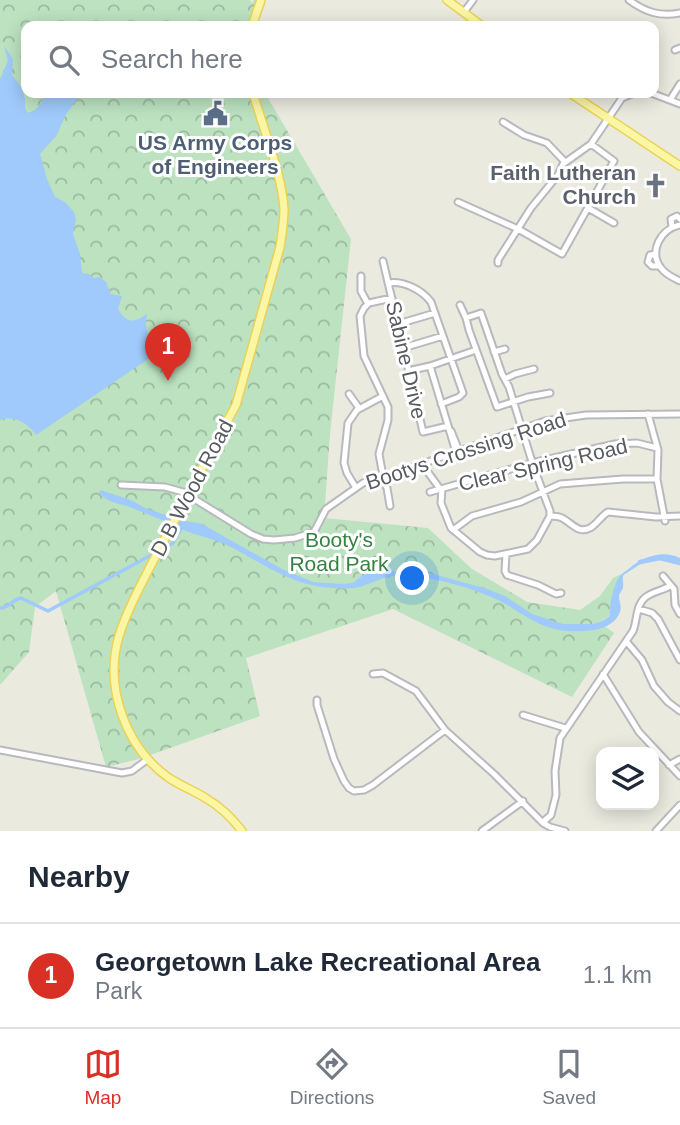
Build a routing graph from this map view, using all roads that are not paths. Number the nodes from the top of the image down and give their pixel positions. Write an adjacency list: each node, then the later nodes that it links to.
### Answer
1 (259, 0): 9 (main road)
2 (447, 0): 7 (main road)
3 (473, 0): 7 (street)
4 (629, 0): 6 (street)
5 (641, 0): 6 (street)
6 (637, 6): 8 (street)
7 (464, 12): 10 (main road)
8 (680, 13)
9 (252, 21)
10 (476, 21)
11 (680, 84): 16 (street)
12 (659, 96): 16 (street)
13 (254, 98): 93 (main road, D B Wood Road, bridge)
14 (578, 98): 18 (main road)
15 (622, 98): 18 (street)
16 (670, 100): 17 (street)
17 (680, 104)
18 (608, 118): 20 (street); 22 (main road)
19 (503, 122): 21 (street)
20 (591, 144): 21 (street); 24 (street)
21 (565, 162): 29 (street)
22 (680, 166)
23 (458, 202): 29 (street)
24 (588, 208): 26 (street); 29 (street)
25 (680, 219): 28 (street)
26 (614, 223)
27 (680, 225): 28 (street)
28 (672, 227): 33 (street)
29 (518, 229): 31 (street)
30 (383, 261): 34 (street, Sabine Drive)
31 (498, 263)
32 (361, 276): 36 (street)
33 (680, 281)
34 (388, 282): 35 (street, Sabine Drive); 38 (street)
35 (392, 298): 36 (street); 40 (street, Sabine Drive)
36 (368, 304): 53 (street)
37 (460, 305): 39 (street)
38 (435, 313): 40 (street); 41 (street)
39 (466, 318): 44 (street); 45 (street)
40 (398, 324): 42 (street, Sabine Drive)
41 (443, 336): 42 (street); 46 (street)
42 (403, 348): 49 (street, Sabine Drive)
43 (505, 349): 45 (street)
44 (476, 350): 46 (street); 54 (street)
45 (494, 352): 50 (street)
46 (452, 359): 47 (street); 55 (street)
47 (430, 366): 49 (street); 55 (street)
48 (534, 369): 50 (street)
49 (408, 371): 59 (street, Sabine Drive)
50 (505, 379): 54 (street)
51 (550, 393): 54 (street)
52 (349, 394): 56 (street)
53 (383, 396): 56 (street); 65 (street)
54 (513, 401): 60 (street)
55 (442, 404): 59 (street)
56 (359, 408): 68 (street)
57 (648, 414): 58 (street, Bootys Crossing Road); 60 (street, Bootys Crossing Road); 61 (street)
58 (680, 414)
59 (449, 424): 62 (street)
60 (522, 428): 62 (street, Bootys Crossing Road); 63 (street)
61 (657, 448): 63 (street, Clear Spring Road); 66 (street)
62 (458, 452): 64 (street, Bootys Crossing Road)
63 (532, 463): 69 (street, Clear Spring Road); 71 (street)
64 (422, 464): 65 (street, Bootys Crossing Road); 69 (street)
65 (382, 476): 68 (street, Bootys Crossing Road); 72 (street)
66 (657, 479): 71 (street); 75 (street)
67 (121, 485): 68 (street, Bootys Crossing Road)
68 (356, 488)
69 (441, 489): 70 (street, Clear Spring Road); 76 (street)
70 (430, 492)
71 (543, 492): 73 (street); 76 (street)
72 (390, 506)
73 (550, 516): 75 (street); 77 (street)
74 (680, 516): 75 (street)
75 (665, 519)
76 (453, 530): 77 (street)
77 (506, 554): 80 (street)
78 (663, 576): 79 (street)
79 (670, 586): 81 (street); 82 (street)
80 (561, 593)
81 (639, 609): 83 (street); 84 (street)
82 (680, 614)
83 (626, 640): 86 (street); 88 (street)
84 (680, 660)
85 (373, 674): 91 (street)
86 (603, 674): 90 (street); 95 (street)
87 (317, 700): 91 (street)
88 (680, 711)
89 (523, 715): 90 (street)
90 (565, 729): 99 (street)
91 (445, 730): 97 (street)
92 (0, 750): 93 (street)
93 (148, 759): 100 (main road, D B Wood Road)
94 (680, 759): 95 (street)
95 (669, 765): 96 (street)
96 (680, 776)
97 (523, 801): 99 (street); 101 (street)
98 (680, 805): 103 (street)
99 (542, 822): 102 (street)
100 (242, 831)
101 (482, 831)
102 (565, 831)
103 (656, 831)

